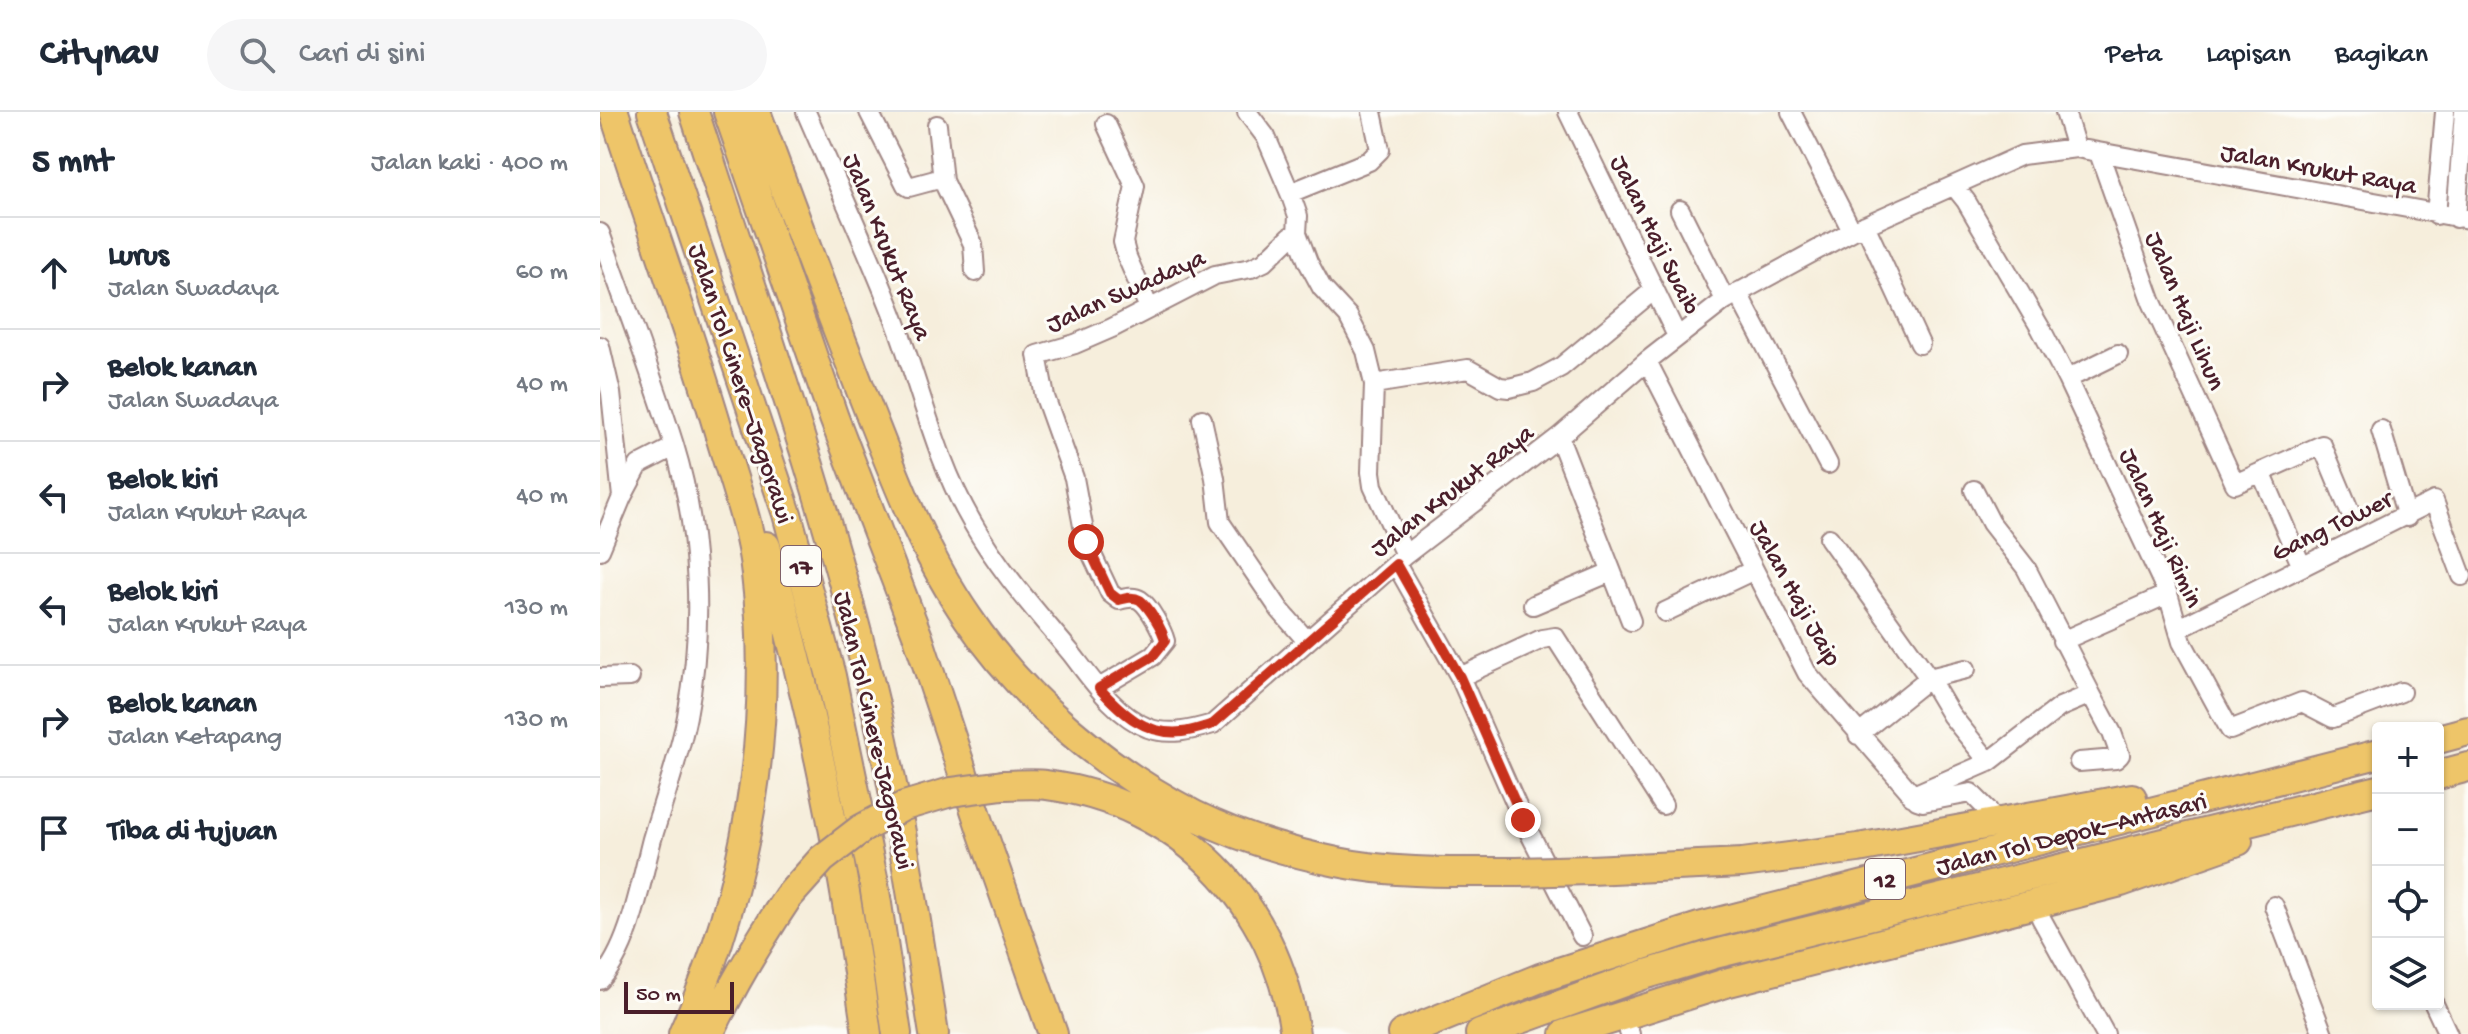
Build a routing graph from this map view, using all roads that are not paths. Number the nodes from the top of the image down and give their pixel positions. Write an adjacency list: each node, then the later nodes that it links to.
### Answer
1 (614, 112): 36 (highway)
2 (652, 112): 95 (highway, Jalan Tol Cinere–Jagorawi / 17)
3 (694, 112): 96 (highway, Jalan Tol Cinere-Jagorawi / 17)
4 (728, 112): 97 (highway)
5 (756, 112): 75 (highway, bridge)
6 (806, 112): 69 (street, Jalan Krukut Raya)
7 (869, 112): 19 (street)
8 (1247, 112): 21 (street)
9 (1372, 112): 21 (street)
10 (1568, 112): 30 (street, Jalan Haji Suaib)
11 (1791, 112): 25 (street)
12 (2065, 112): 17 (street)
13 (2445, 112): 23 (street)
14 (2464, 112): 24 (street)
15 (1106, 124): 31 (street)
16 (937, 125): 19 (street)
17 (2076, 148): 18 (street, Jalan Krukut Raya); 20 (street, Jalan Krukut Raya)
18 (2099, 153): 23 (street, Jalan Krukut Raya); 45 (street, Jalan Haji Lihun)
19 (943, 181): 28 (street)
20 (1954, 186): 25 (street, Jalan Krukut Raya); 38 (street, Jalan Haji Rimin)
21 (1290, 193): 27 (street)
22 (1680, 210): 29 (street)
23 (2436, 215): 24 (street, Jalan Krukut Raya)
24 (2462, 218)
25 (1858, 228): 29 (street, Jalan Krukut Raya); 33 (street)
26 (600, 233): 43 (street)
27 (1297, 233): 31 (street, Jalan Swadaya); 39 (street)
28 (975, 272)
29 (1727, 292): 32 (street, Jalan Krukut Raya); 44 (street)
30 (1657, 296): 32 (street, Jalan Haji Suaib); 39 (street)
31 (1149, 308): 69 (street, Jalan Swadaya)
32 (1677, 336): 37 (street, Jalan Krukut Raya)
33 (1920, 344)
34 (600, 346): 47 (street)
35 (2118, 354): 38 (street)
36 (698, 361): 92 (highway); 94 (highway)
37 (1647, 361): 42 (street, Jalan Krukut Raya); 54 (street, Jalan Haji Jaip)
38 (2067, 379): 57 (street, Jalan Haji Rimin)
39 (1374, 384): 52 (street)
40 (1202, 419): 62 (street)
41 (2381, 430): 49 (street)
42 (1559, 437): 52 (street, Jalan Krukut Raya); 55 (street)
43 (674, 447): 47 (street); 88 (street)
44 (1828, 464)
45 (2261, 472): 48 (street); 53 (street)
46 (1974, 490): 63 (street)
47 (622, 497): 51 (street)
48 (2350, 512)
49 (2407, 517): 53 (street, Gang Tower); 56 (street, Gang Tower)
50 (1829, 538): 68 (street)
51 (600, 550)
52 (1400, 555): 62 (street, Jalan Krukut Raya); 66 (street)
53 (2302, 567): 61 (street, Gang Tower)
54 (1754, 570): 59 (street); 73 (street, Jalan Haji Jaip)
55 (1611, 572): 58 (street); 60 (street)
56 (2462, 576)
57 (2168, 594): 61 (street, Jalan Haji Rimin); 63 (street)
58 (1533, 605)
59 (1665, 612)
60 (1631, 621)
61 (2179, 628): 70 (street, Jalan Haji Rimin)
62 (1299, 631): 69 (street, Jalan Krukut Raya)
63 (2062, 641): 71 (street)
64 (1966, 669): 68 (street)
65 (630, 677): 67 (street)
66 (1460, 677): 83 (street); 87 (street)
67 (600, 678)
68 (1929, 678): 73 (street); 76 (street)
69 (1099, 688)
70 (2401, 692)
71 (2091, 694): 76 (street); 77 (street)
72 (2468, 731): 74 (highway)
73 (1858, 735): 82 (street, Jalan Haji Jaip)
74 (2444, 737)
75 (2368, 757): 91 (highway, Jalan Tol Depok–Antasari / 12)
76 (1989, 762): 82 (street)
77 (2079, 762)
78 (2468, 767): 79 (highway)
79 (2444, 773)
80 (2372, 792): 99 (highway, Jalan Tol Depok–Antasari / 12)
81 (2372, 793): 89 (highway)
82 (1911, 796): 84 (street)
83 (1663, 805)
84 (1988, 810)
85 (2274, 906): 103 (street)
86 (2041, 918): 102 (street)
87 (1582, 936)
88 (600, 980)
89 (1670, 999): 100 (highway); 101 (highway)
90 (2437, 1010): 104 (street)
91 (1405, 1031)
92 (683, 1034)
93 (709, 1034): 98 (highway, bridge)
94 (867, 1034)
95 (897, 1034)
96 (934, 1034)
97 (1053, 1034)
98 (1295, 1034)
99 (1480, 1034)
100 (1565, 1034)
101 (1596, 1034)
102 (2105, 1034)
103 (2323, 1034)
104 (2448, 1034)

